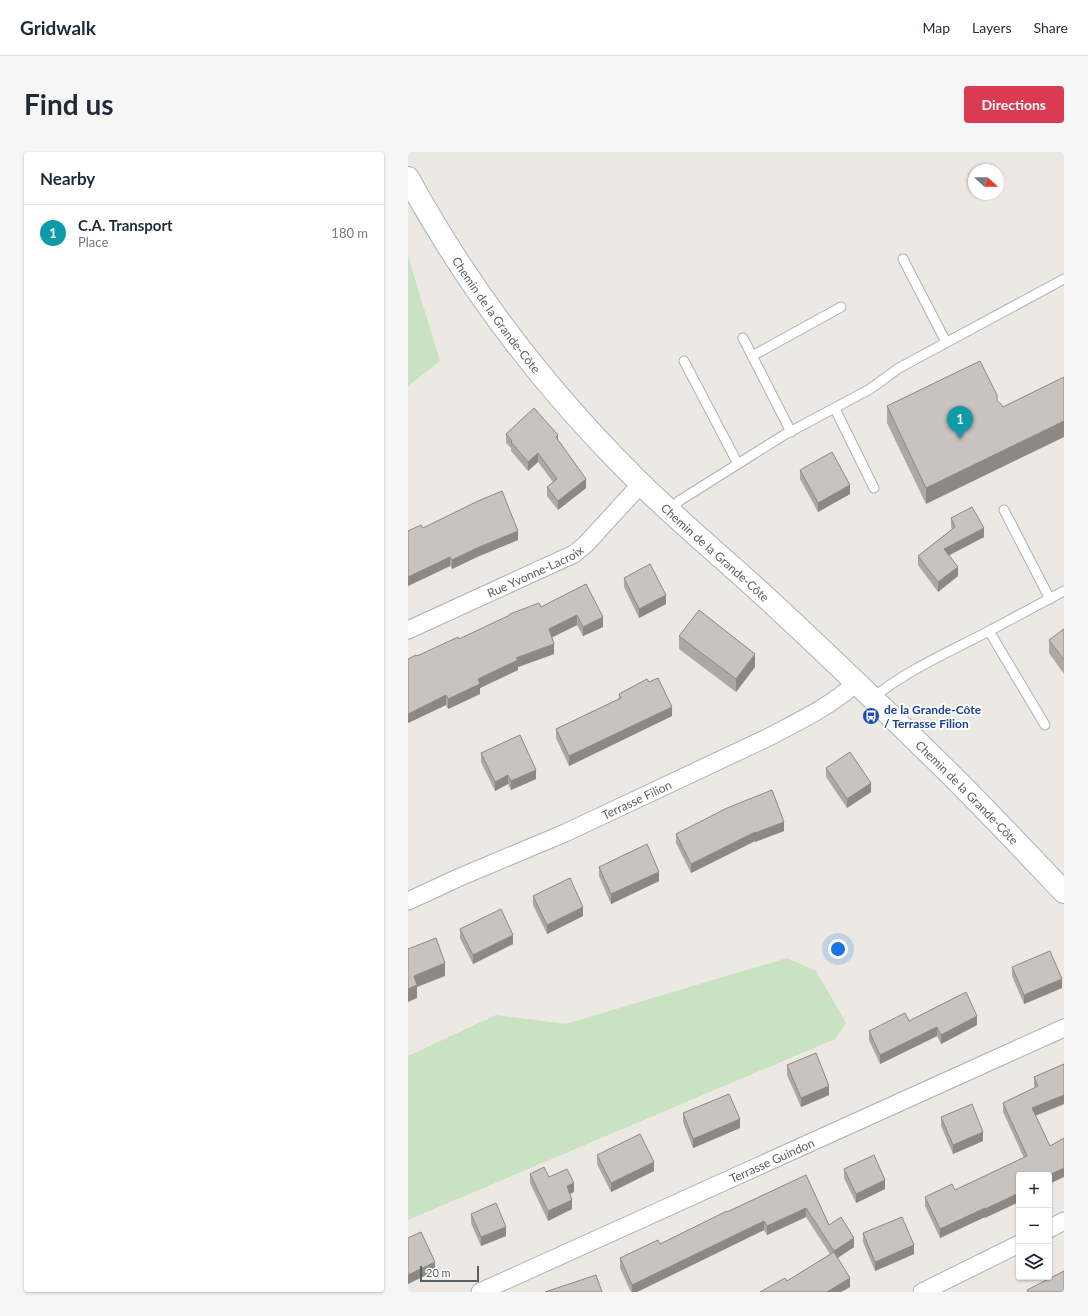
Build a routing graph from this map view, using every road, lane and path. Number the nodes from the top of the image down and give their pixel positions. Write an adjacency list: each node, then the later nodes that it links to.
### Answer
1 (408, 178): 12 (main road, Chemin de la Grande-Côte)
2 (903, 259): 6 (lane)
3 (1064, 279): 6 (lane)
4 (841, 307): 7 (lane)
5 (743, 338): 7 (lane)
6 (946, 342): 9 (lane)
7 (752, 356): 10 (lane)
8 (684, 361): 11 (lane)
9 (835, 408): 10 (lane); 13 (lane)
10 (791, 432): 11 (lane)
11 (738, 464): 15 (lane)
12 (641, 484): 15 (main road, Chemin de la Grande-Côte); 18 (street, Rue Yvonne-Lacroix)
13 (874, 488)
14 (1004, 510): 17 (lane)
15 (669, 511): 20 (main road, Chemin de la Grande-Côte)
16 (1064, 591): 17 (lane)
17 (1050, 599): 19 (lane)
18 (408, 630)
19 (990, 631): 21 (lane); 22 (lane)
20 (856, 683): 21 (main road, Chemin de la Grande-Côte); 24 (street, Terrasse Filion)
21 (872, 699): 23 (main road, Chemin de la Grande-Côte)
22 (1045, 725)
23 (1064, 892)
24 (408, 901)
25 (1064, 1028): 29 (street, Terrasse Guindon)
26 (1064, 1221): 27 (street)
27 (1052, 1227)
28 (1016, 1245): 30 (street)
29 (480, 1292)
30 (922, 1292)

